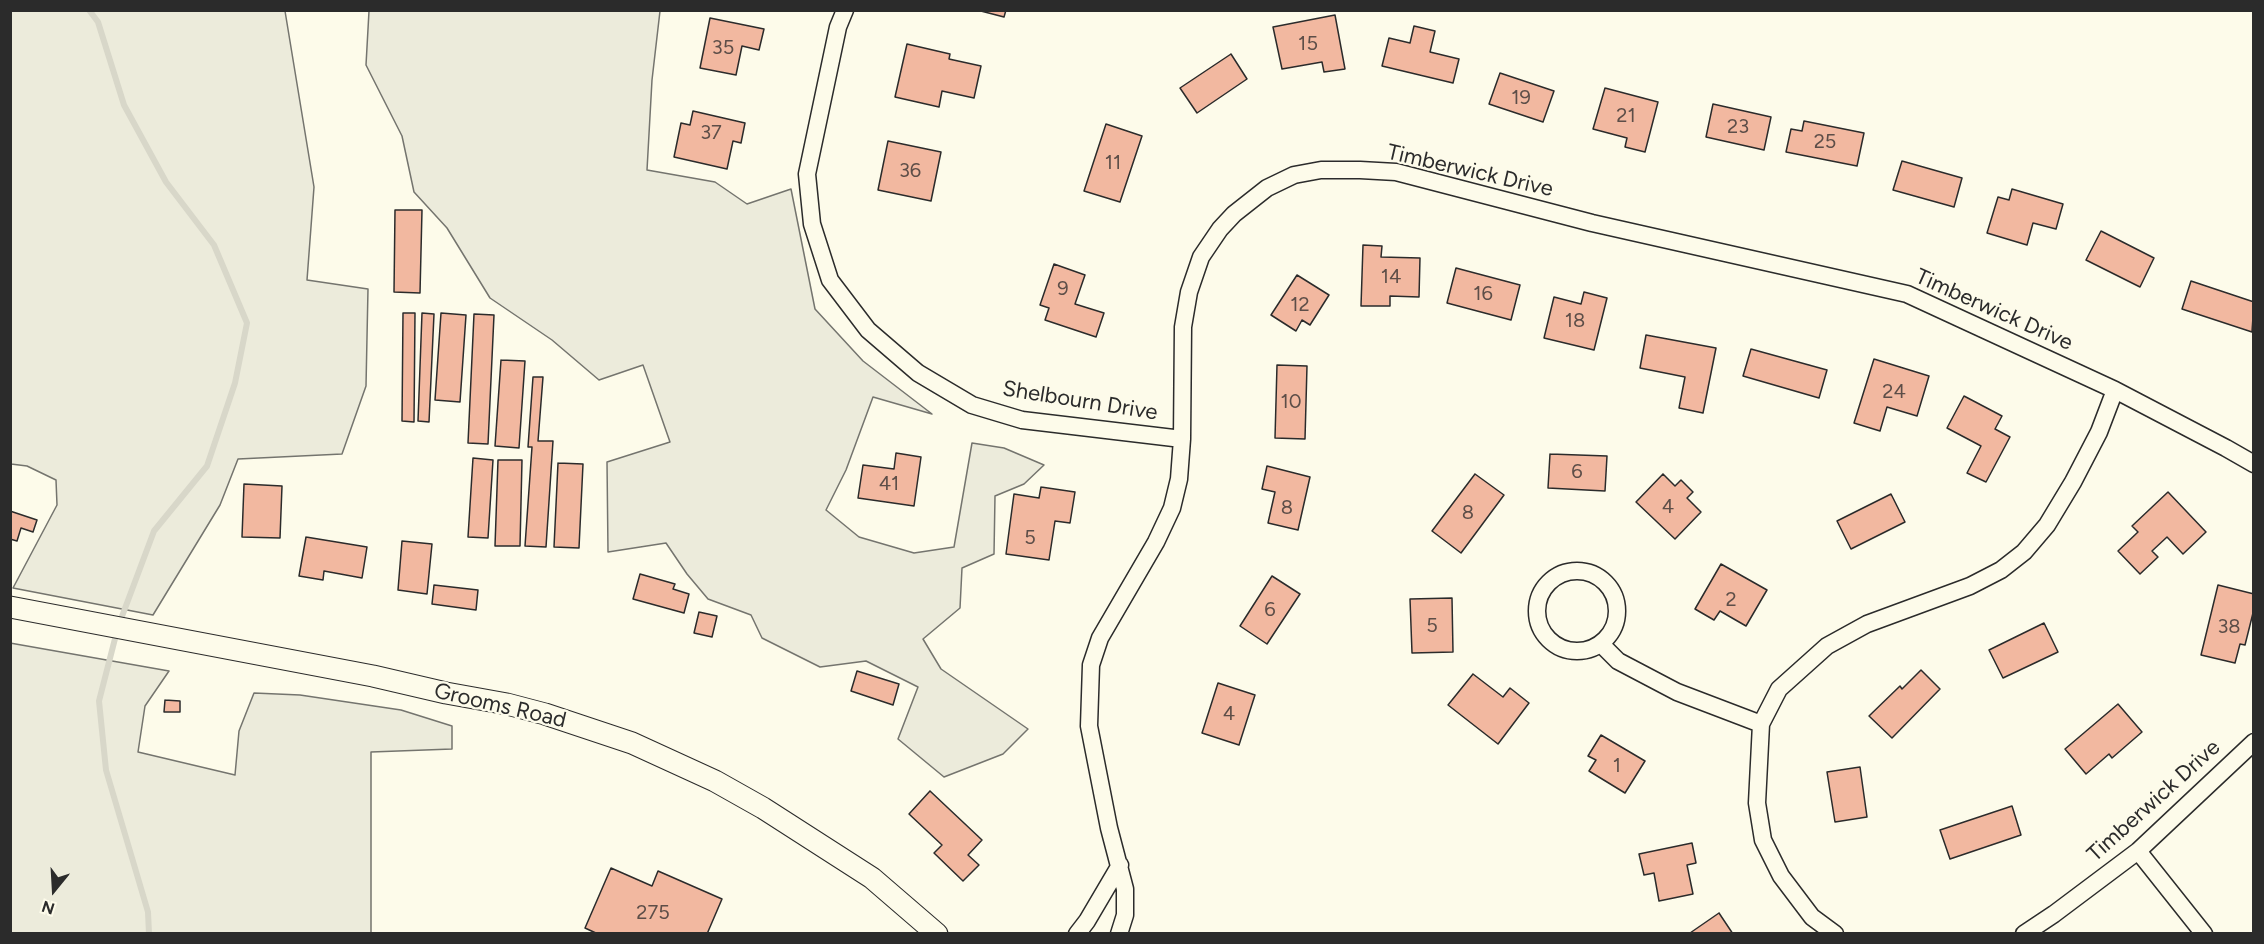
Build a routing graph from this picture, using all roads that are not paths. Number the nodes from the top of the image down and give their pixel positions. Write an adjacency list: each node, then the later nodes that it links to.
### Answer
1 (844, 10): 3 (street, Shelbourn Drive)
2 (2115, 390): 3 (street, Timberwick Drive); 4 (street, Timberwick Drive); 7 (street)
3 (1182, 439): 10 (street, Timberwick Drive)
4 (2253, 464)
5 (10, 607): 11 (street, Grooms Road)
6 (1601, 644): 6 (street); 7 (street)
7 (1761, 724): 14 (street)
8 (2253, 742): 9 (street, Timberwick Drive)
9 (2138, 851): 15 (street, Timberwick Drive); 16 (street)
10 (1120, 865): 12 (street); 13 (street, Timberwick Drive)
11 (937, 933)
12 (1077, 933)
13 (1119, 933)
14 (1835, 933)
15 (2024, 933)
16 (2204, 933)

